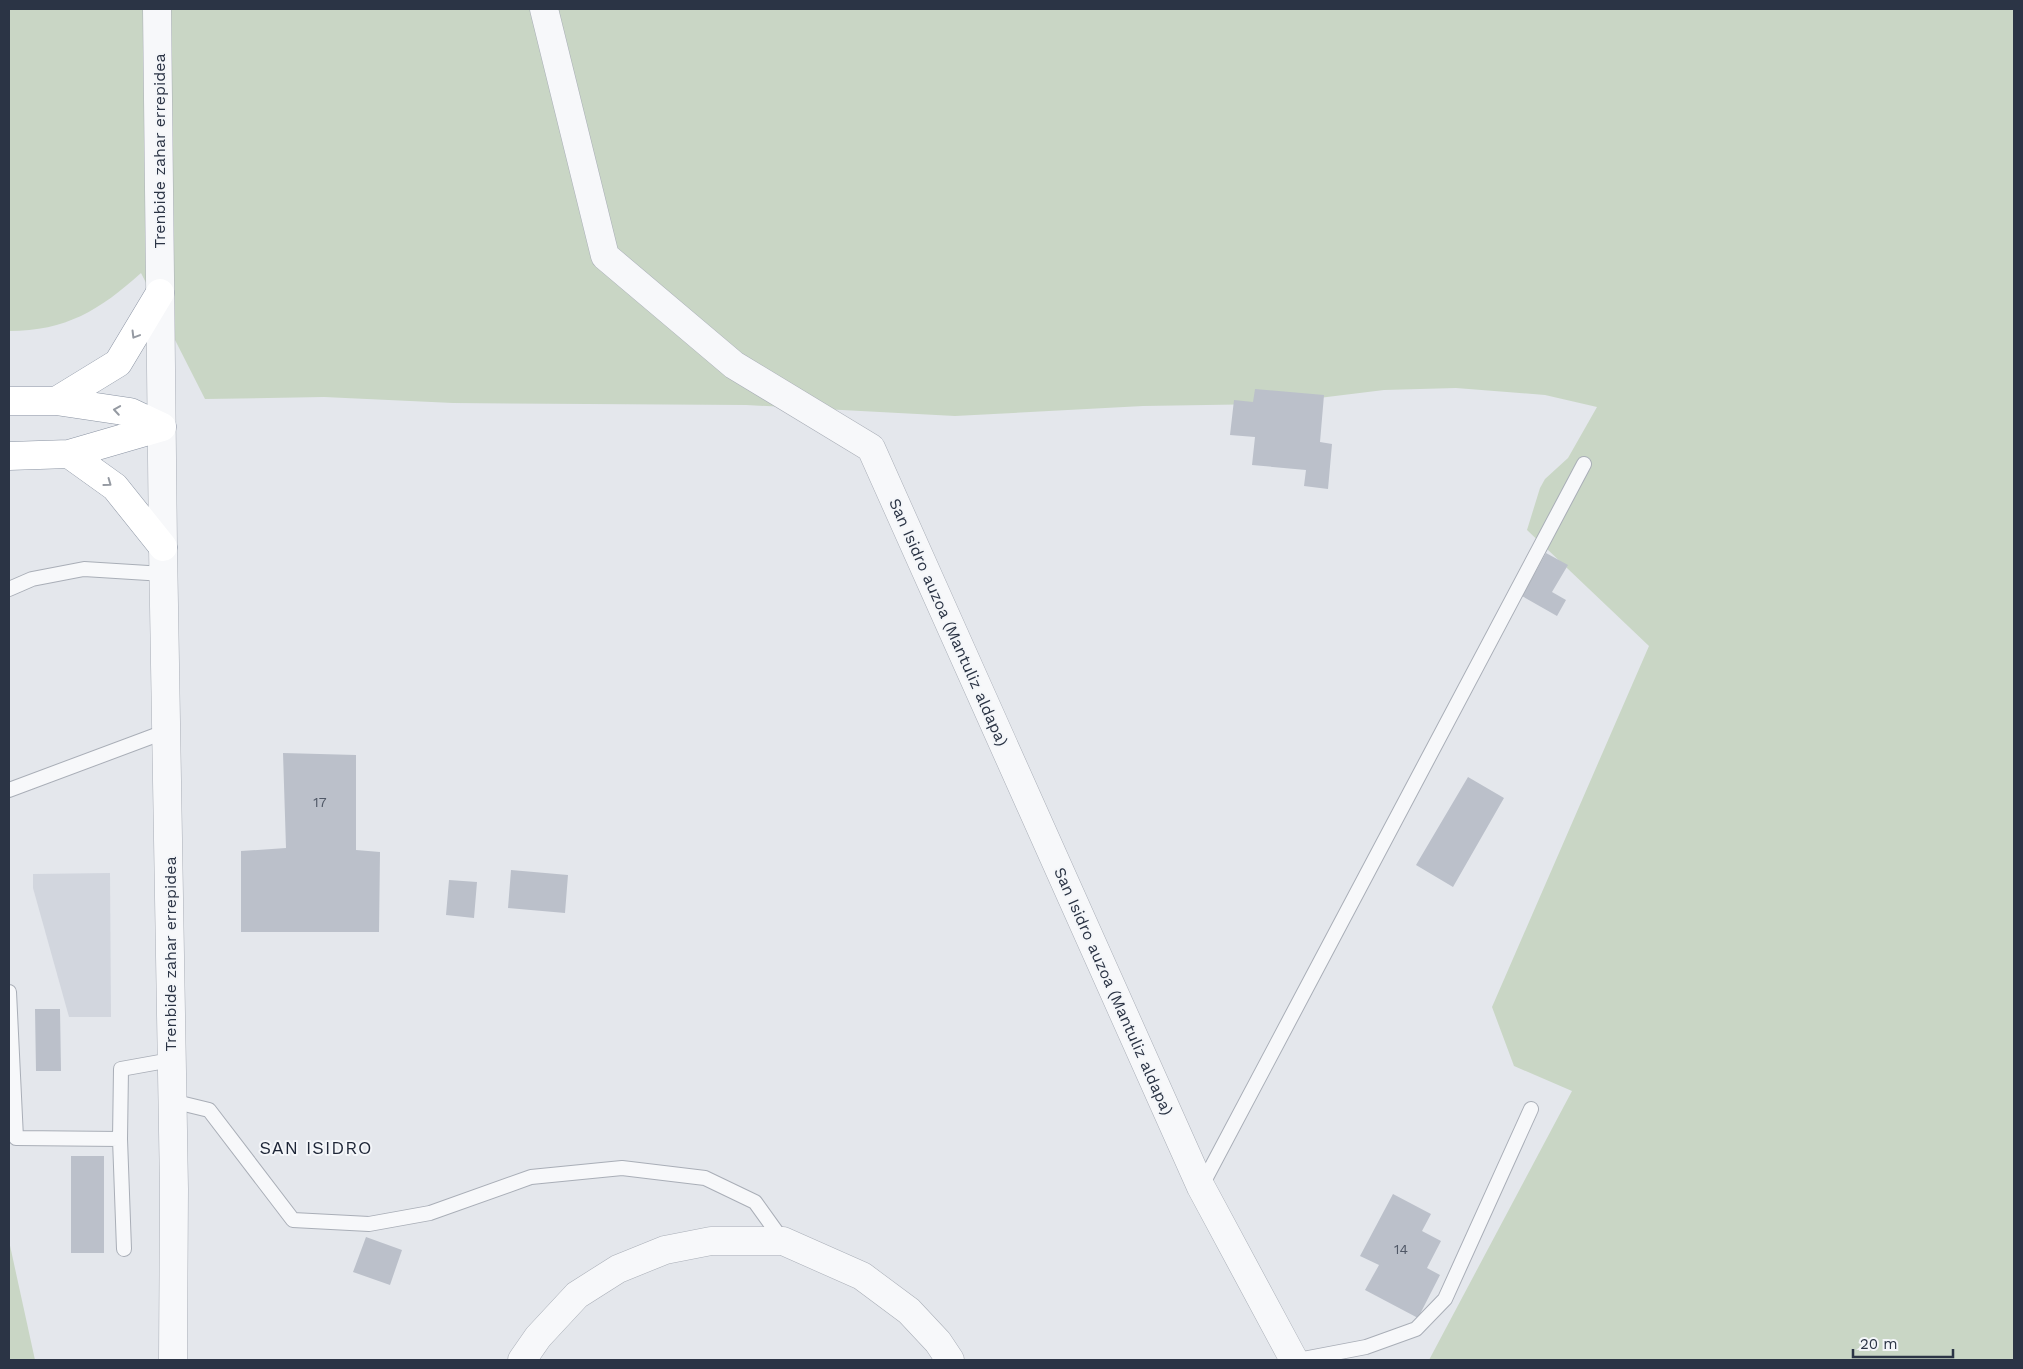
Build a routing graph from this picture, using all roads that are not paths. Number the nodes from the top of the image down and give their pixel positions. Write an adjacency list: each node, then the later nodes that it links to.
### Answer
1 (158, 9): 3 (street, Trenbide zahar errepidea)
2 (544, 9): 20 (street, San Isidro auzoa (Mantuliz aldapa))
3 (160, 293): 5 (highway, one-way to 5); 6 (street, Trenbide zahar errepidea)
4 (9, 401): 5 (highway)
5 (56, 401): 6 (highway, one-way to 5)
6 (162, 427): 7 (highway); 10 (street, Trenbide zahar errepidea)
7 (69, 454): 8 (highway); 10 (highway, one-way to 10)
8 (9, 456)
9 (1584, 464): 20 (lane)
10 (163, 547): 11 (street, Trenbide zahar errepidea)
11 (164, 574): 12 (lane); 13 (street, Trenbide zahar errepidea)
12 (9, 589)
13 (167, 731): 14 (lane); 16 (street, Trenbide zahar errepidea)
14 (9, 790)
15 (9, 992): 19 (lane)
16 (171, 1060): 17 (street, Trenbide zahar errepidea); 19 (lane)
17 (172, 1101): 21 (lane); 24 (street, Trenbide zahar errepidea)
18 (1531, 1109): 28 (lane)
19 (120, 1140): 22 (lane)
20 (1201, 1187): 23 (street, San Isidro auzoa (Mantuliz aldapa))
21 (783, 1241): 25 (street); 26 (street)
22 (124, 1250)
23 (1274, 1324): 27 (street, San Isidro auzoa (Mantuliz aldapa)); 28 (street, San Isidro auzoa (Mantuliz aldapa))
24 (173, 1360)
25 (522, 1360)
26 (950, 1360)
27 (1280, 1360)
28 (1296, 1360)

